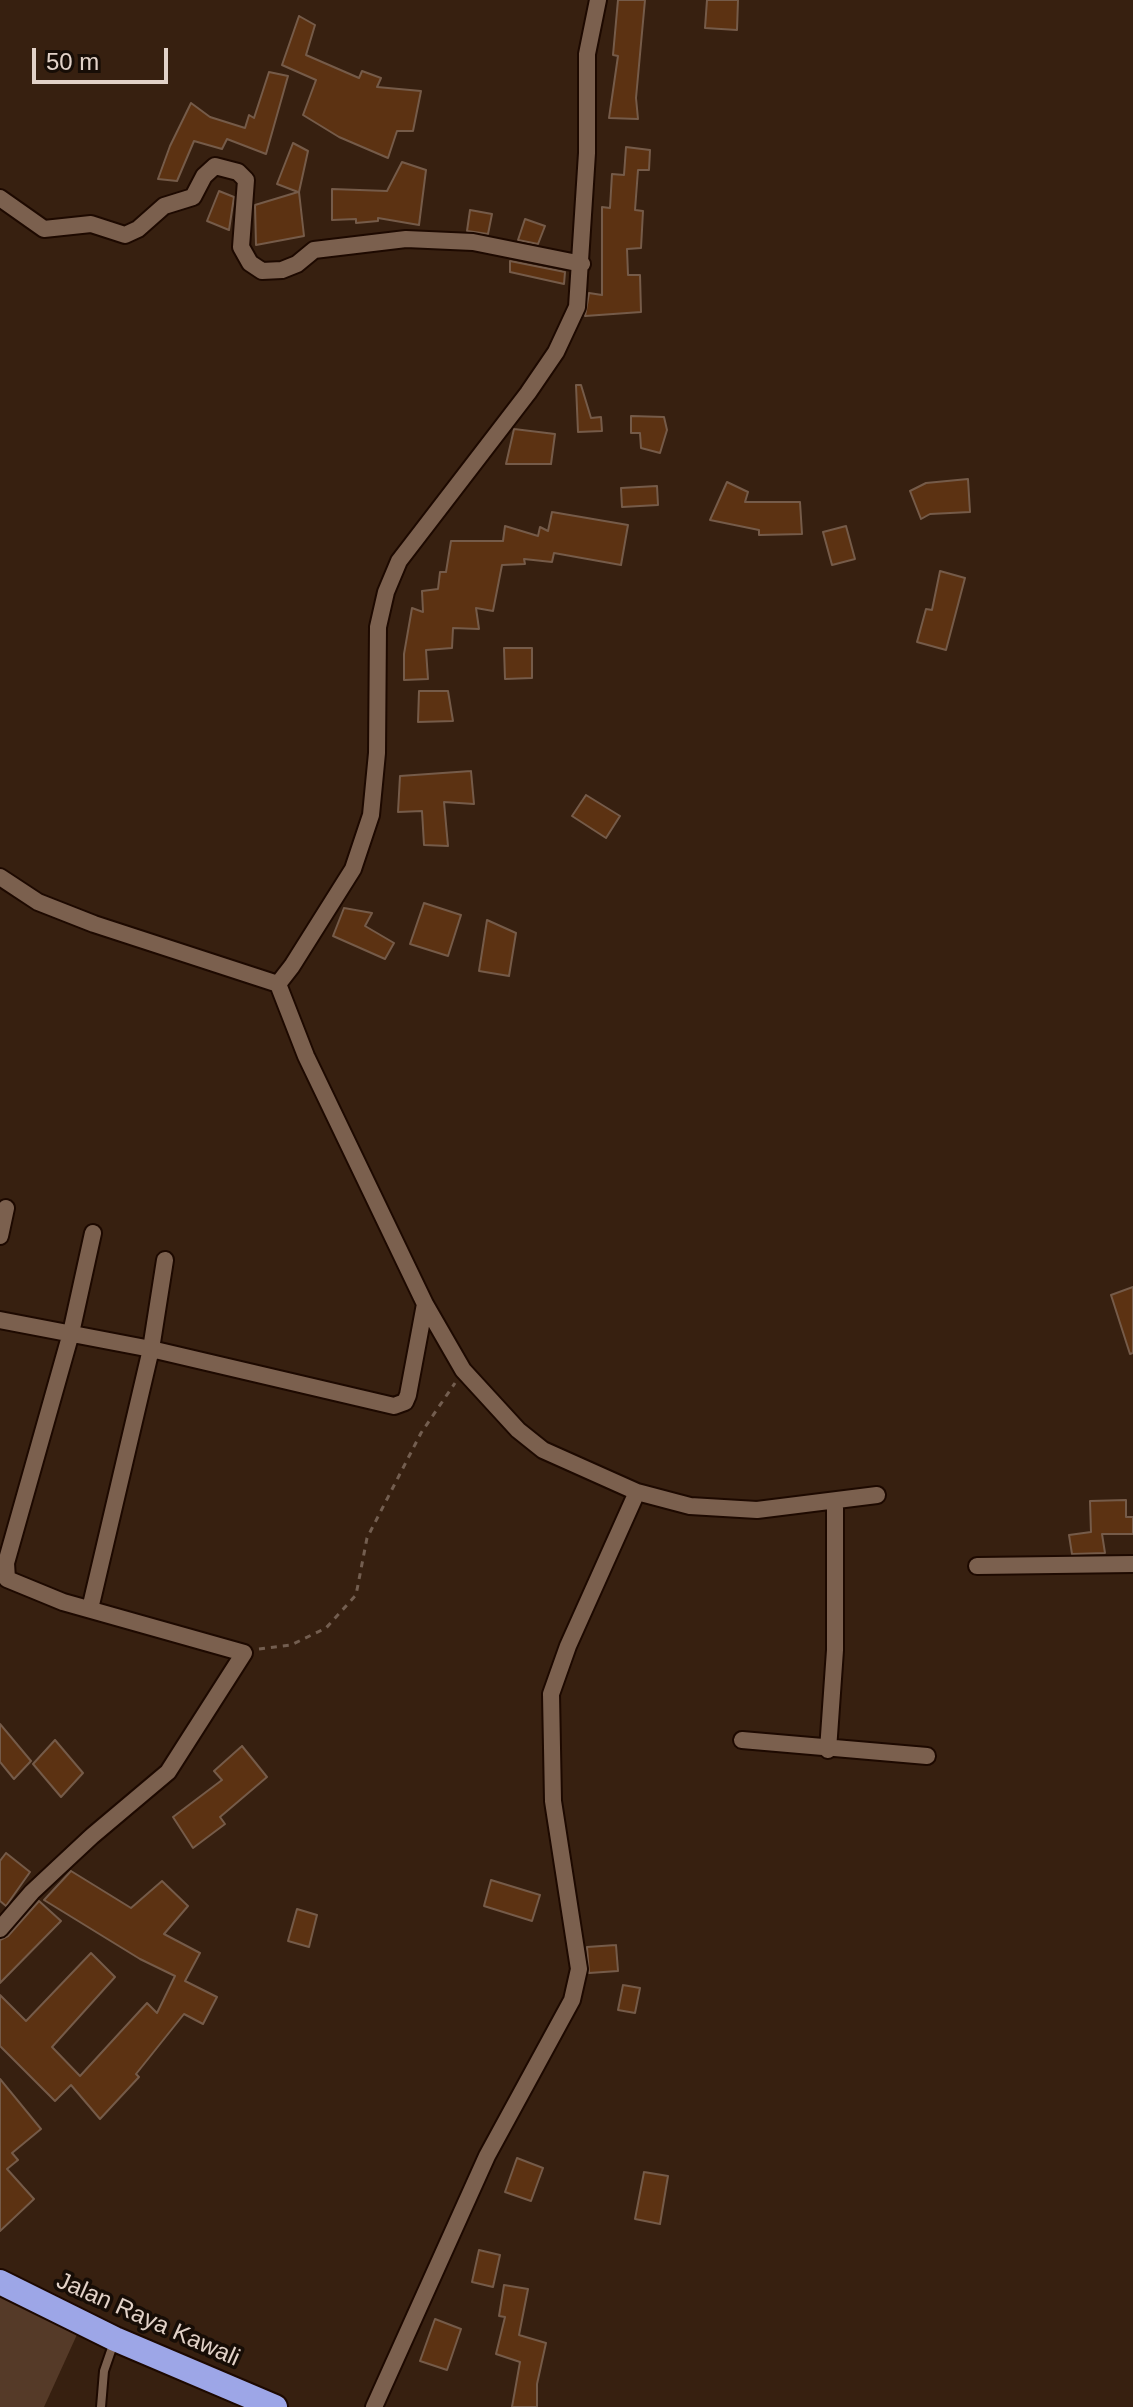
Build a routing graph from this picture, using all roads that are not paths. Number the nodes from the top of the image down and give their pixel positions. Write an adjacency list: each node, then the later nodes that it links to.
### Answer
1 (598, 0): 3 (street)
2 (0, 198): 3 (street)
3 (582, 264): 5 (street)
4 (0, 877): 5 (street)
5 (278, 984): 10 (street)
6 (6, 1208): 8 (street)
7 (93, 1233): 12 (street)
8 (0, 1236)
9 (165, 1260): 13 (street)
10 (425, 1304): 13 (street); 14 (street)
11 (0, 1320): 12 (street)
12 (71, 1333): 13 (street); 19 (street)
13 (151, 1349): 19 (street)
14 (637, 1492): 16 (street); 28 (street)
15 (877, 1495): 16 (street)
16 (835, 1502): 21 (street)
17 (1133, 1564): 18 (street)
18 (977, 1566)
19 (90, 1609): 23 (street)
20 (742, 1740): 21 (street)
21 (828, 1750): 22 (street)
22 (927, 1756)
23 (0, 1929)
24 (0, 2282): 25 (highway, Jalan Raya Kawali)
25 (115, 2339): 26 (lane); 27 (highway, Jalan Raya Kawali)
26 (101, 2407)
27 (275, 2407)
28 (374, 2407)

